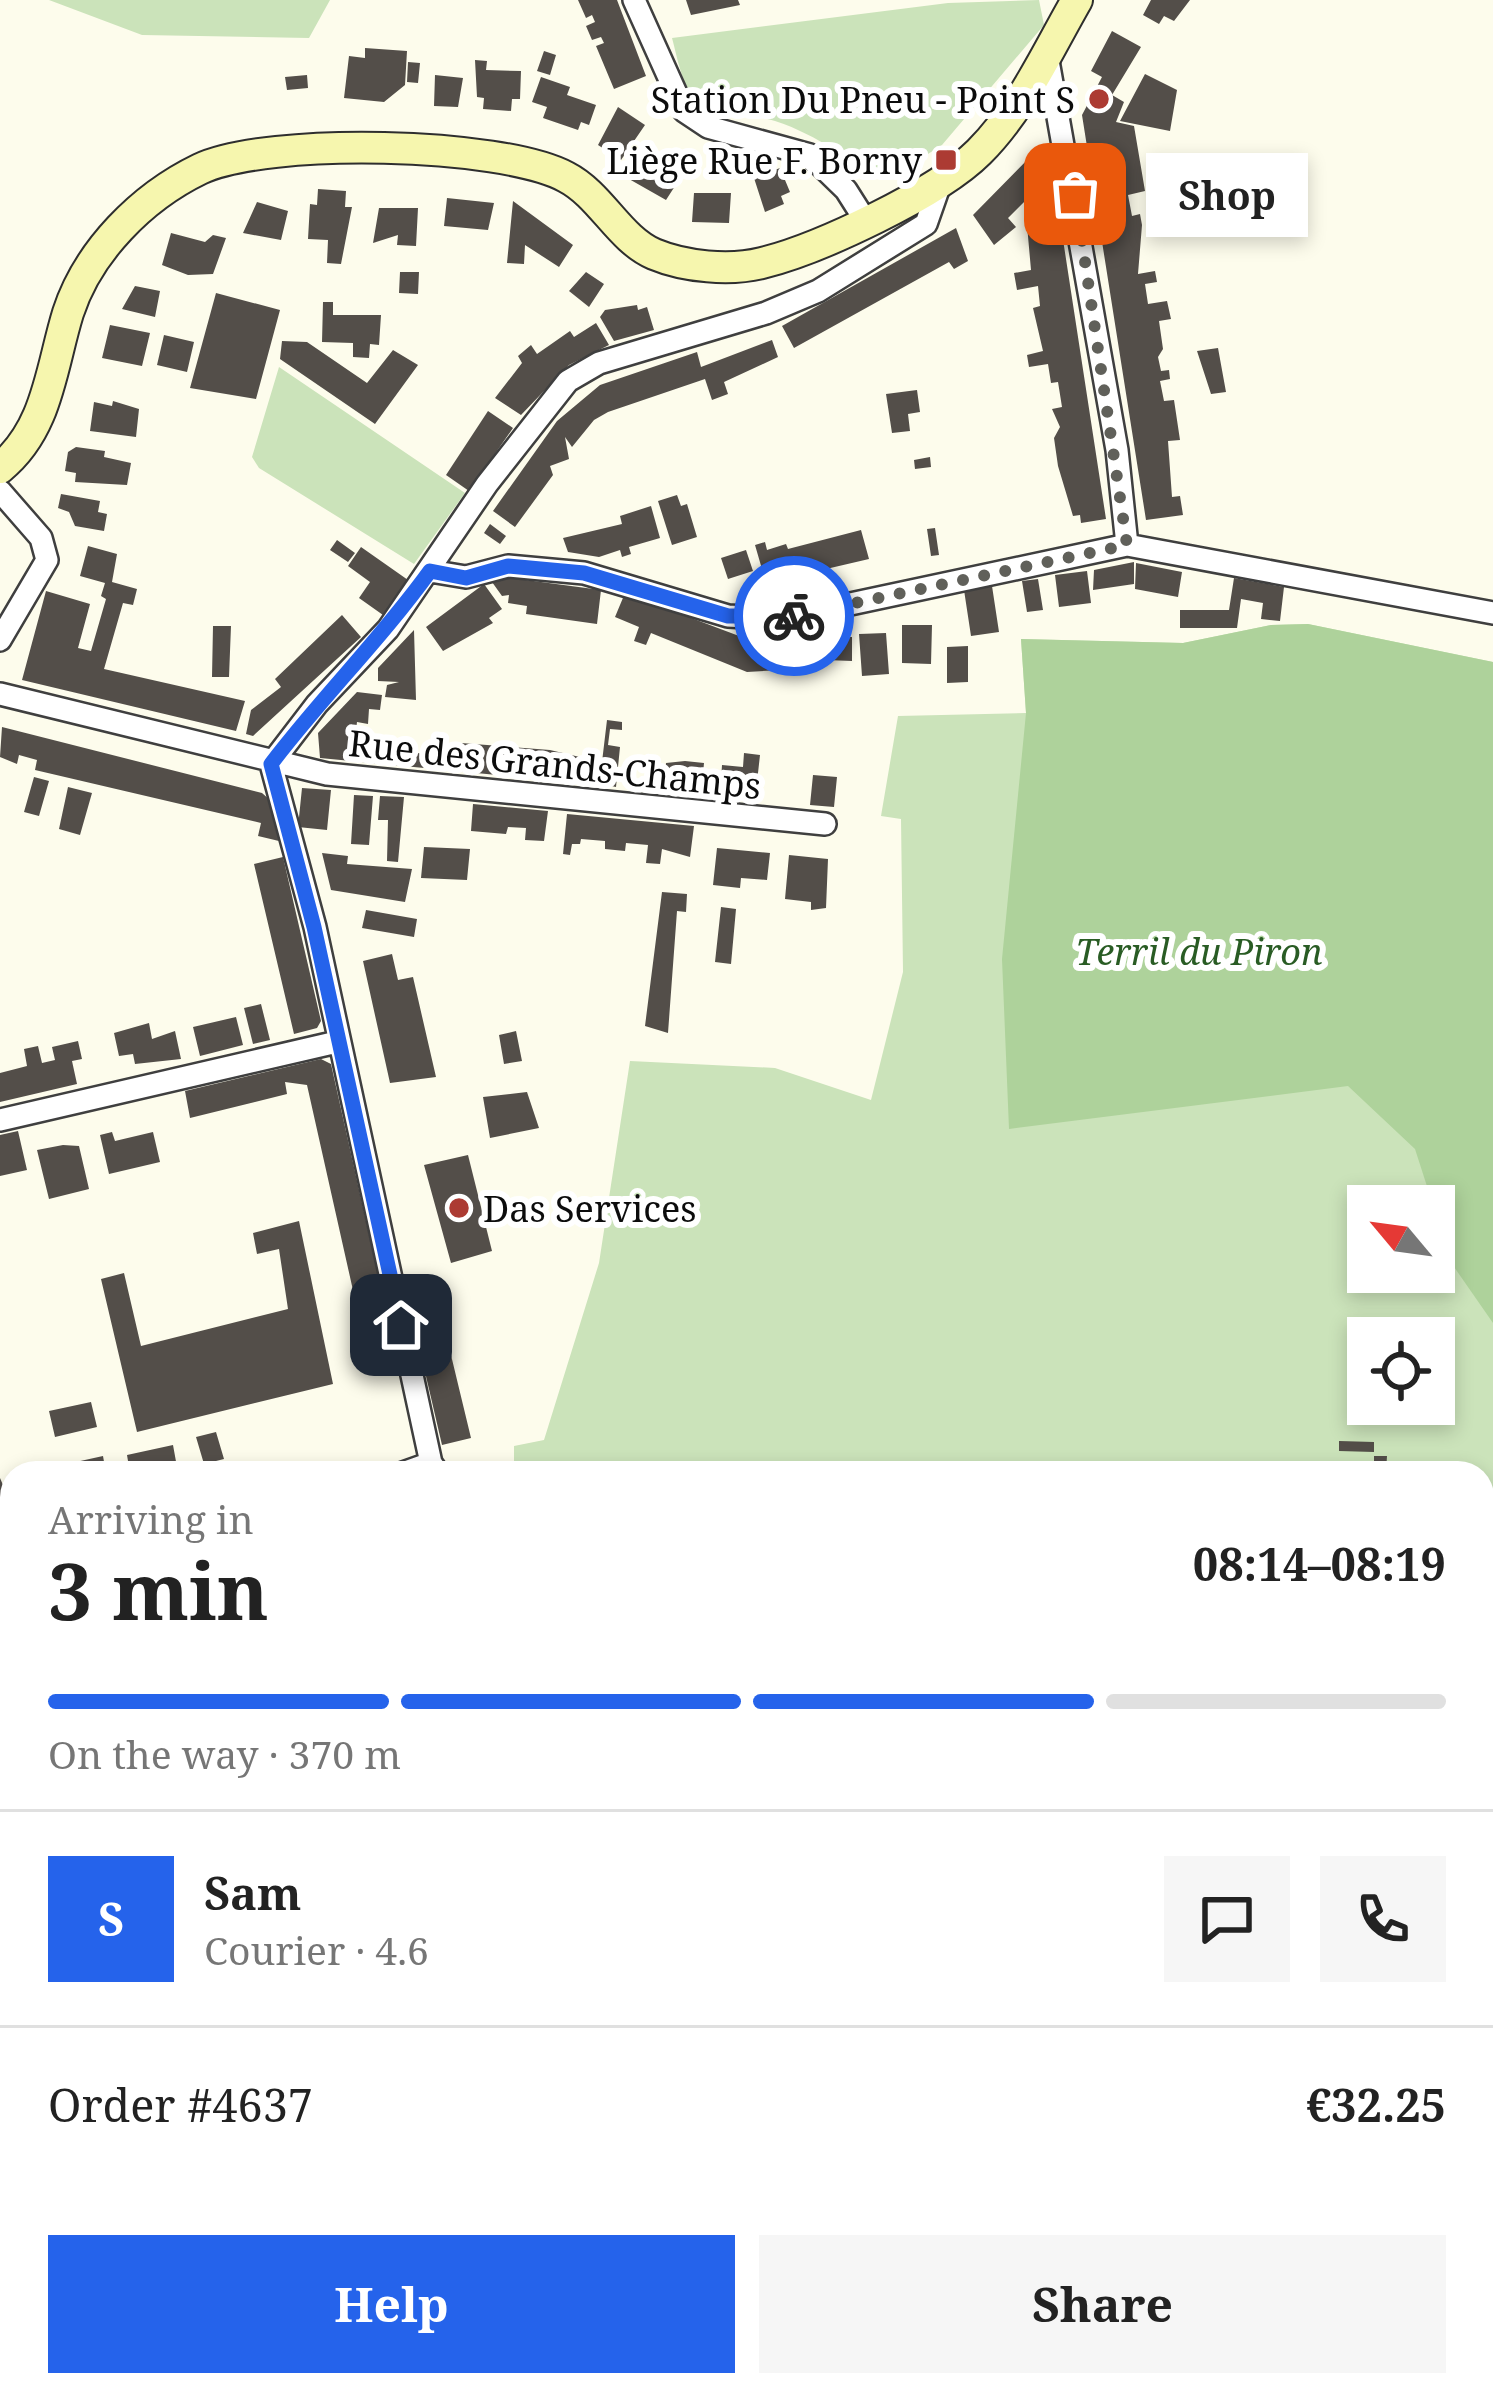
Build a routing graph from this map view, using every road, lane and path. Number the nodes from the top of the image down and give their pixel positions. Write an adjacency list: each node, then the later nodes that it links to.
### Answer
1 (634, 0): 5 (street)
2 (1077, 0): 3 (street)
3 (1046, 55): 4 (street); 8 (street)
4 (940, 184): 5 (street); 9 (street)
5 (865, 220): 6 (street)
6 (0, 468)
7 (0, 491): 11 (street)
8 (1127, 545): 9 (street); 10 (street)
9 (430, 571): 13 (street)
10 (1493, 613)
11 (0, 640)
12 (0, 694): 13 (street, Rue des Grands-Champs)
13 (271, 764): 14 (street, Rue des Grands-Champs); 15 (street)
14 (825, 824)
15 (337, 1042): 16 (street); 17 (street)
16 (0, 1120)
17 (433, 1461)

